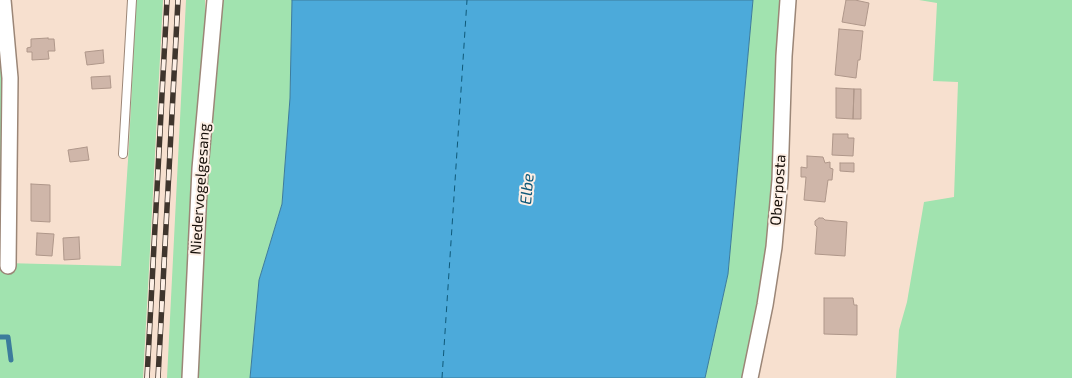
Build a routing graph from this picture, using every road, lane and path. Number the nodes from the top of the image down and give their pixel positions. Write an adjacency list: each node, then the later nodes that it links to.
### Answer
1 (2, 0): 6 (street)
2 (132, 0): 5 (lane)
3 (214, 0): 7 (street, Niedervogelgesang)
4 (788, 0): 8 (street, Oberposta)
5 (123, 154)
6 (8, 266)
7 (190, 378)
8 (750, 378)

